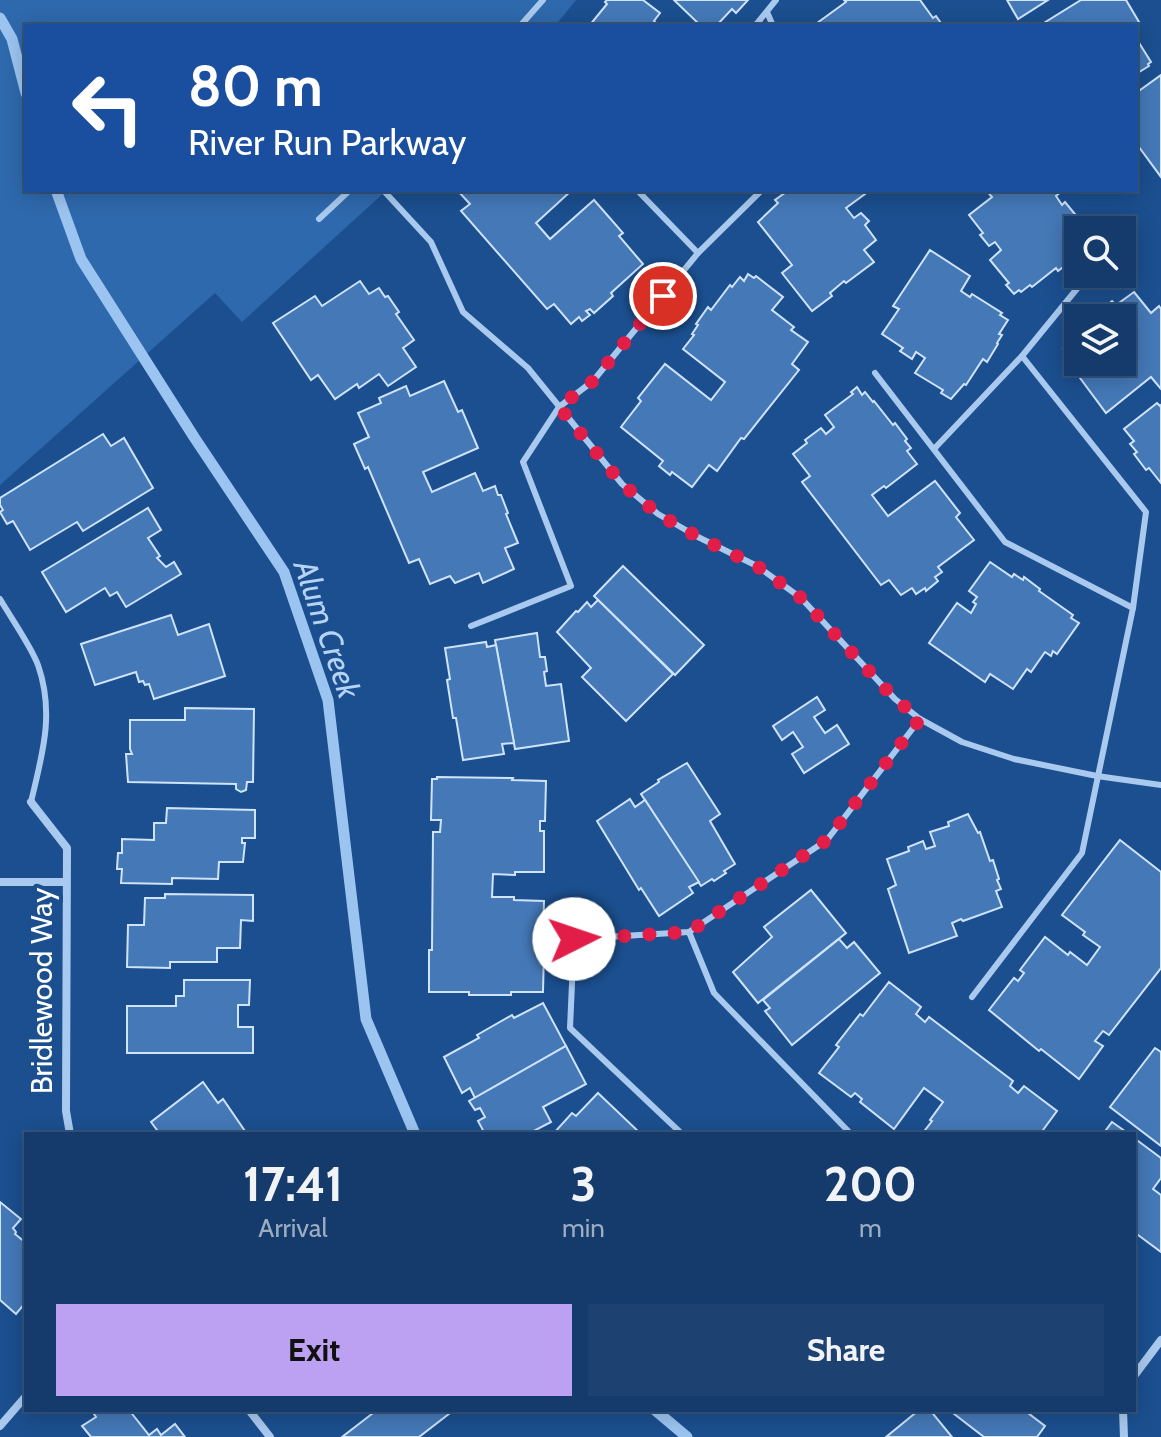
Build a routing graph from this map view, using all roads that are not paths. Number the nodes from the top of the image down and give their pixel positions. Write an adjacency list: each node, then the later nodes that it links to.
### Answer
1 (543, 0): 4 (lane)
2 (776, 0): 3 (lane)
3 (767, 12): 5 (lane); 6 (lane)
4 (522, 24)
5 (757, 24)
6 (772, 24)
7 (348, 192): 11 (lane)
8 (385, 192): 16 (lane)
9 (639, 192): 12 (lane)
10 (760, 192): 12 (lane)
11 (319, 219)
12 (698, 253): 16 (lane)
13 (1078, 288): 14 (lane)
14 (1022, 356): 17 (lane); 19 (lane)
15 (875, 373): 17 (lane)
16 (559, 407): 20 (lane); 21 (lane)
17 (934, 449): 19 (lane)
18 (0, 599): 24 (lane)
19 (1133, 608): 22 (lane)
20 (471, 626)
21 (920, 719): 22 (lane); 27 (lane)
22 (1097, 776): 23 (lane); 28 (lane)
23 (1161, 785)
24 (31, 802): 26 (street, Bridlewood Way)
25 (0, 882): 26 (street)
26 (66, 882): 29 (street, Bridlewood Way)
27 (689, 932): 30 (lane); 31 (lane)
28 (972, 997)
29 (70, 1132)
30 (680, 1132)
31 (849, 1132)
32 (1161, 1340): 33 (street)
33 (1136, 1373)
34 (24, 1398): 37 (street)
35 (251, 1412): 38 (street)
36 (1123, 1412): 39 (street)
37 (0, 1426)
38 (270, 1437)
39 (1124, 1437)

